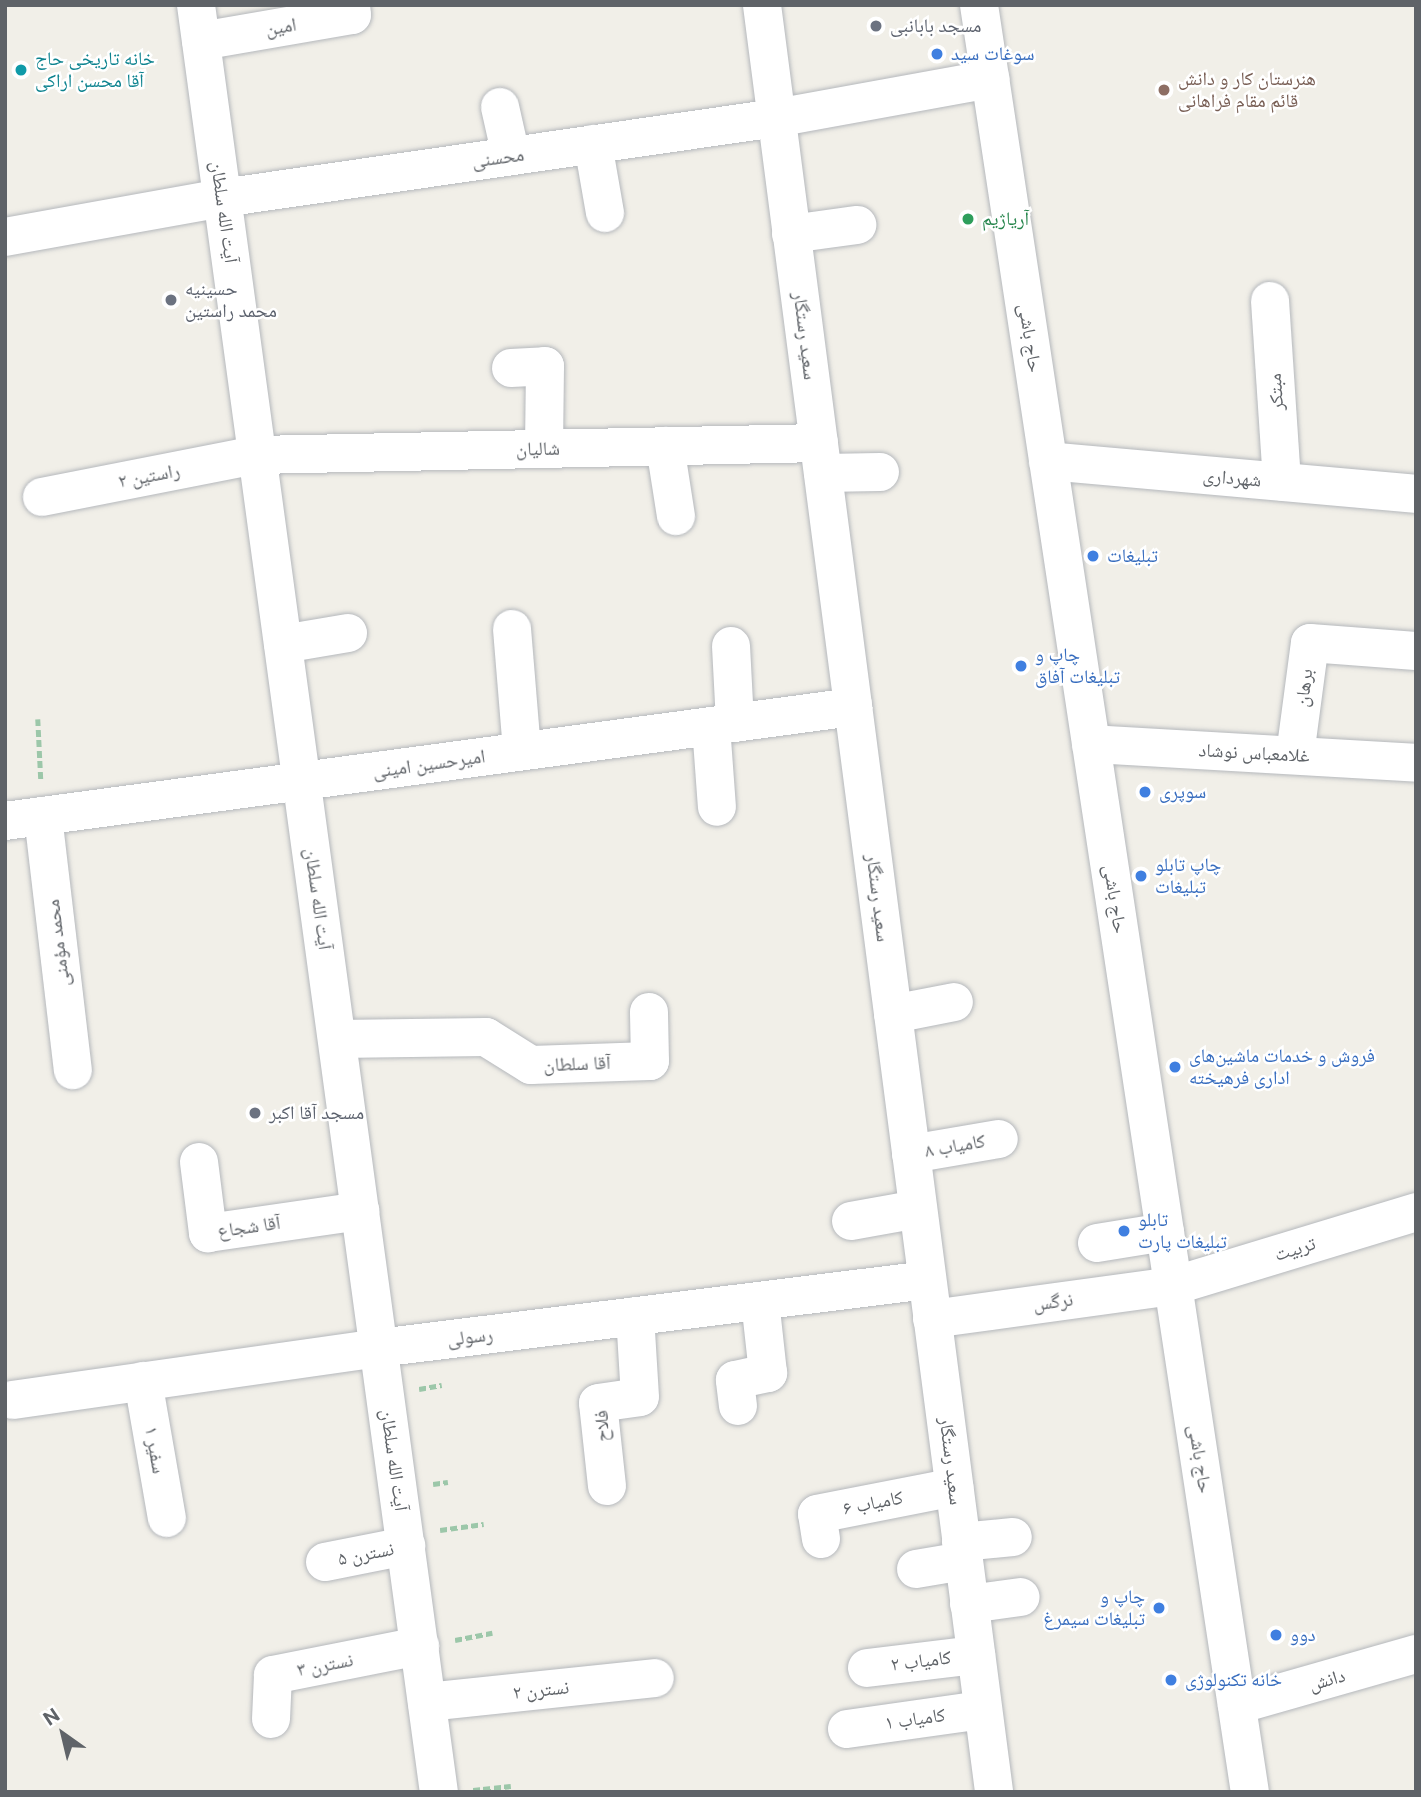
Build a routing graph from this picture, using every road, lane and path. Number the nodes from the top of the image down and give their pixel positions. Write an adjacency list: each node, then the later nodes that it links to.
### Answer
1 (351, 5): 4 (street, امین)
2 (762, 5): 7 (street, سعید رستگار)
3 (979, 5): 5 (street, حاج باشی)
4 (198, 23): 10 (street, آیت الله سلطان)
5 (990, 79): 7 (street, محسنی); 21 (street, حاج باشی)
6 (500, 107): 9 (street)
7 (776, 118): 8 (street, محسنی); 13 (street, سعید رستگار)
8 (593, 144): 9 (street, محسنی); 11 (street)
9 (511, 156): 10 (street, محسنی)
10 (222, 198): 14 (street, محسنی); 19 (street, آیت الله سلطان)
11 (605, 213)
12 (857, 225): 13 (street)
13 (791, 234): 20 (street, سعید رستگار)
14 (5, 237)
15 (1270, 301): 23 (street, مبتکر)
16 (511, 368): 18 (street)
17 (665, 446): 18 (street, شالیان); 20 (street, شالیان); 26 (street)
18 (544, 449): 19 (street, شالیان)
19 (257, 455): 25 (street, راستین ۲); 29 (street, آیت الله سلطان)
20 (821, 458): 22 (street, شالیان); 32 (street, سعید رستگار)
21 (1048, 461): 23 (street, شهرداری); 35 (street, حاج باشی)
22 (880, 472)
23 (1282, 482): 24 (street, شهرداری)
24 (1416, 494)
25 (41, 497)
26 (676, 516)
27 (512, 629): 36 (street)
28 (348, 633): 29 (street)
29 (283, 644): 39 (street, آیت الله سلطان)
30 (732, 646): 34 (street)
31 (1416, 651): 37 (street, برهان)
32 (853, 707): 34 (street, امیرحسین امینی); 45 (street, سعید رستگار)
33 (38, 719): 41 (path)
34 (723, 724): 36 (street, امیرحسین امینی); 40 (street)
35 (1091, 744): 37 (street, غلامعباس نوشاد); 55 (street, حاج باشی)
36 (522, 751): 39 (street, امیرحسین امینی)
37 (1295, 755): 38 (street, غلامعباس نوشاد)
38 (1416, 763)
39 (301, 780): 41 (street, امیرحسین امینی); 46 (street, آیت الله سلطان)
40 (717, 807)
41 (43, 816): 42 (street, امیرحسین امینی); 47 (street, محمد مؤمنی)
42 (5, 821)
43 (954, 1002): 45 (street)
44 (649, 1012): 46 (street, آقا سلطان)
45 (893, 1014): 49 (street, سعید رستگار)
46 (337, 1039): 52 (street, آیت الله سلطان)
47 (73, 1070)
48 (999, 1139): 49 (street, کامیاب ۸)
49 (911, 1154): 51 (street, سعید رستگار)
50 (199, 1162): 52 (street, آقا شجاع)
51 (918, 1209): 54 (street); 57 (street, سعید رستگار)
52 (360, 1211): 62 (street, آیت الله سلطان)
53 (1416, 1212): 58 (street, تربیت)
54 (851, 1221)
55 (1165, 1232): 56 (street); 58 (street, حاج باشی)
56 (1097, 1243)
57 (927, 1280): 59 (street, رسولی); 61 (street, سعید رستگار)
58 (1173, 1286): 61 (street, نرگس); 84 (street, حاج باشی)
59 (761, 1301): 60 (street, رسولی); 65 (street)
60 (635, 1317): 62 (street, رسولی); 66 (street, فلاح)
61 (932, 1319): 67 (street, سعید رستگار)
62 (379, 1348): 63 (street, رسولی); 72 (street, آیت الله سلطان)
63 (143, 1381): 64 (street, رسولی); 68 (street, سفیر ۱)
64 (13, 1400)
65 (738, 1406)
66 (607, 1486)
67 (954, 1487): 71 (street, کامیاب ۶); 73 (street, سعید رستگار)
68 (167, 1518)
69 (484, 1524): 72 (path)
70 (1013, 1537): 73 (street)
71 (821, 1539)
72 (405, 1541): 74 (street, نسترن ۵); 78 (street, آیت الله سلطان)
73 (962, 1551): 75 (street); 77 (street, سعید رستگار)
74 (326, 1562)
75 (916, 1569)
76 (1021, 1598): 77 (street)
77 (970, 1604): 80 (street, سعید رستگار)
78 (419, 1646): 83 (street, آیت الله سلطان); 86 (street, نسترن ۳)
79 (1416, 1654): 84 (street, دانش)
80 (976, 1655): 81 (street, کامیاب ۲); 85 (street, سعید رستگار)
81 (867, 1668)
82 (655, 1678): 83 (street, نسترن ۲)
83 (427, 1702): 89 (street, آیت الله سلطان)
84 (1237, 1705): 92 (street, حاج باشی)
85 (983, 1710): 87 (street, کامیاب ۱); 91 (street, سعید رستگار)
86 (271, 1719)
87 (847, 1729)
88 (511, 1786): 90 (path)
89 (439, 1792)
90 (462, 1792)
91 (994, 1792)
92 (1250, 1792)

